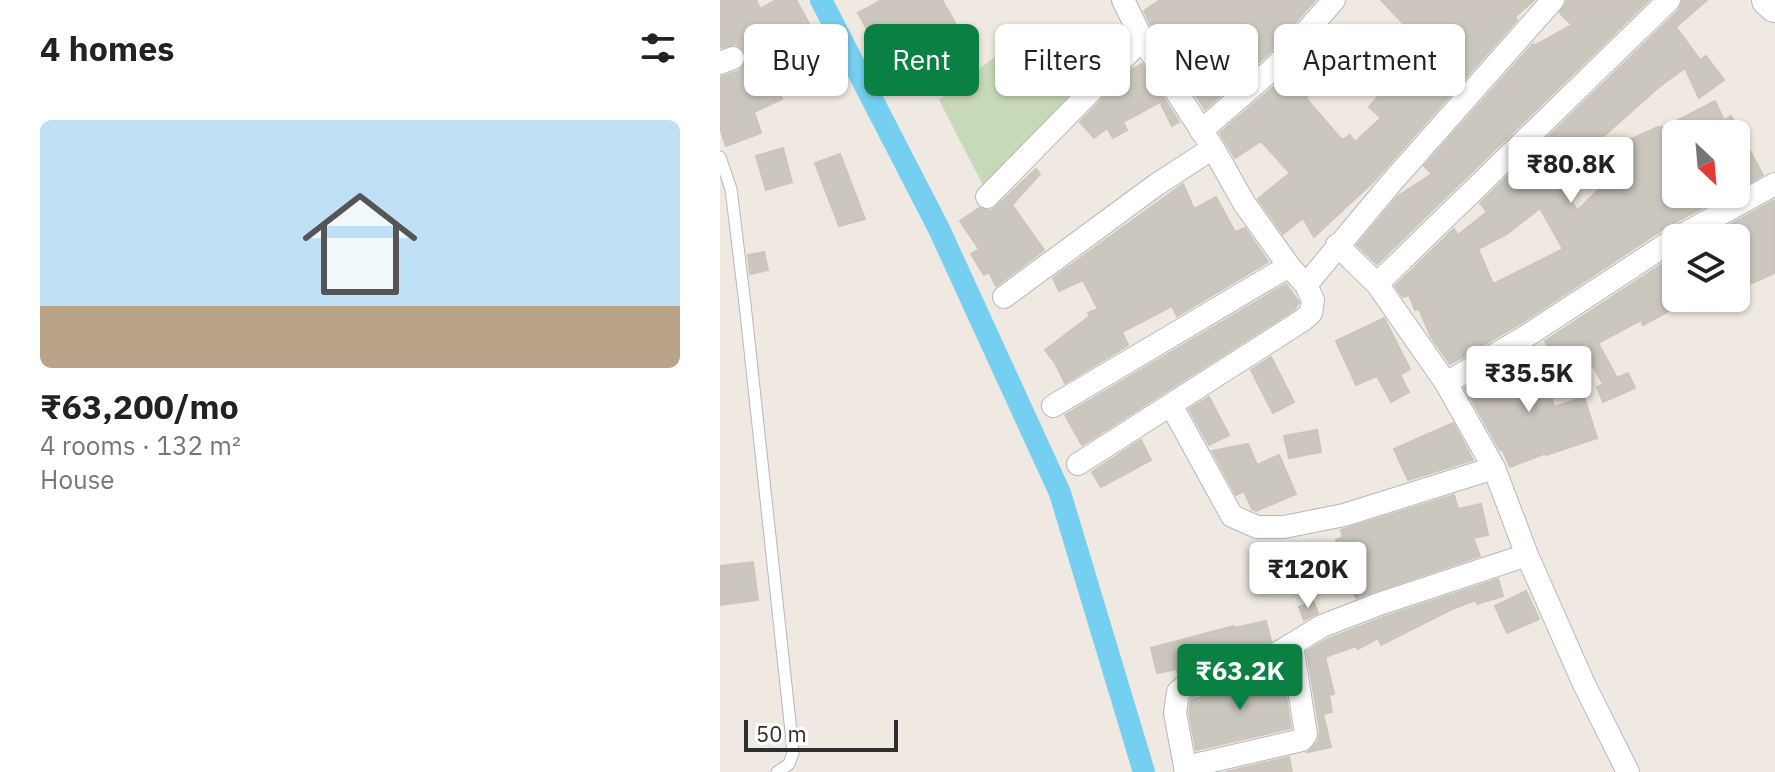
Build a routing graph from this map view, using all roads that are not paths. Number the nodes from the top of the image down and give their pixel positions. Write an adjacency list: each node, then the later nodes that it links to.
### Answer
1 (1334, 0): 8 (street)
2 (1553, 0): 13 (street)
3 (1669, 0): 16 (street)
4 (1768, 0): 6 (street)
5 (1134, 5): 7 (street)
6 (1775, 6)
7 (1142, 39): 8 (street); 11 (street)
8 (1207, 139): 15 (street); 18 (street)
9 (720, 157): 27 (lane)
10 (1775, 184): 12 (street)
11 (987, 197)
12 (1702, 224)
13 (1337, 245): 16 (street); 17 (street)
14 (1662, 247): 19 (street)
15 (1289, 266): 17 (street); 21 (street)
16 (1377, 284): 19 (street)
17 (1306, 285): 20 (street)
18 (1004, 297)
19 (1446, 383): 23 (street)
20 (1171, 405): 22 (street); 23 (street)
21 (1053, 406)
22 (1078, 464)
23 (1494, 468): 24 (street)
24 (1527, 555): 25 (street); 28 (street)
25 (1292, 645): 26 (street); 26 (street)
26 (1186, 770)
27 (777, 772)
28 (1628, 772)

